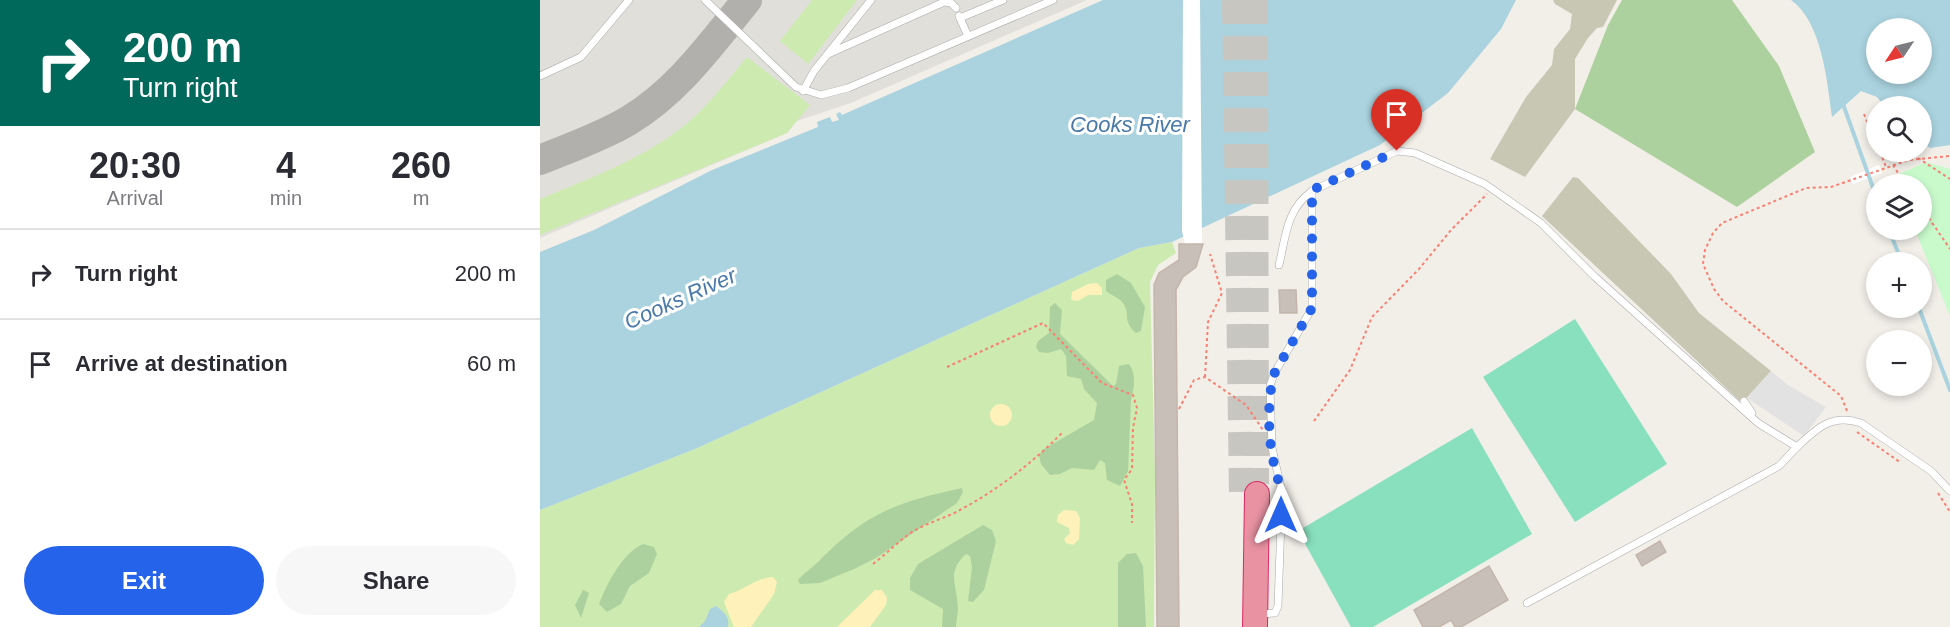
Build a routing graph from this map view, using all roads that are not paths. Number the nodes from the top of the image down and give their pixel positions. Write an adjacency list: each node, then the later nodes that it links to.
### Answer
1 (629, 0): 11 (lane)
2 (705, 0): 12 (lane)
3 (871, 0): 10 (lane)
4 (953, 0): 7 (lane)
5 (1003, 0): 8 (lane)
6 (1053, 0): 9 (lane)
7 (956, 8): 8 (lane); 10 (lane)
8 (960, 18): 9 (lane)
9 (968, 36): 12 (lane)
10 (828, 54): 12 (lane)
11 (540, 76)
12 (803, 91)
13 (1312, 190): 14 (lane); 16 (lane); 20 (lane)
14 (1279, 265)
15 (1744, 400): 16 (lane)
16 (1758, 423): 17 (lane)
17 (1797, 447): 18 (lane); 19 (lane)
18 (1950, 491)
19 (1527, 603)
20 (1251, 611): 20 (highway)

